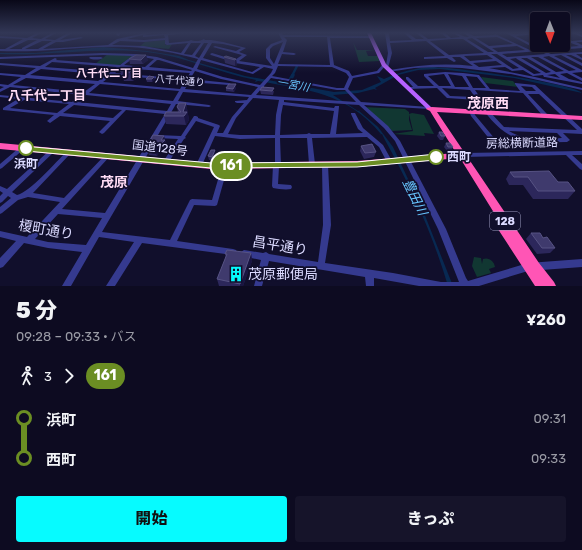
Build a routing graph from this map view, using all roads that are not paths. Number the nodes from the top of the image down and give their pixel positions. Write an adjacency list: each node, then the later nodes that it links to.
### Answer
1 (28, 46): 25 (street)
2 (45, 46): 26 (street)
3 (102, 46): 26 (street)
4 (133, 46): 27 (street)
5 (172, 46): 27 (street)
6 (187, 46): 32 (street)
7 (200, 46): 46 (street)
8 (207, 46): 58 (street)
9 (238, 46): 33 (street)
10 (271, 46): 74 (street)
11 (282, 46): 34 (street)
12 (329, 46): 71 (street)
13 (376, 46): 77 (main road)
14 (389, 46): 77 (street)
15 (434, 46): 47 (street)
16 (477, 46): 22 (street)
17 (500, 46): 20 (street)
18 (522, 46): 28 (street)
19 (215, 47): 33 (street); 39 (street)
20 (490, 47): 22 (street); 30 (street)
21 (582, 47): 23 (street)
22 (480, 48): 35 (street)
23 (570, 48)
24 (2, 50): 25 (street)
25 (20, 50): 26 (street)
26 (38, 50)
27 (169, 50): 32 (street)
28 (529, 50): 29 (street)
29 (518, 51): 30 (street); 50 (street)
30 (498, 52): 35 (street); 56 (street)
31 (543, 52): 44 (street)
32 (182, 53): 46 (street)
33 (236, 53): 63 (street)
34 (282, 53): 40 (street); 74 (street)
35 (487, 53): 43 (street); 60 (street)
36 (571, 53): 37 (street); 41 (street); 59 (street)
37 (582, 53)
38 (108, 54): 42 (street); 45 (street); 53 (street)
39 (212, 54): 62 (street); 63 (street)
40 (294, 54)
41 (561, 54): 44 (street); 68 (street)
42 (135, 55): 54 (street); 69 (street)
43 (460, 55): 47 (street); 65 (street)
44 (550, 55): 48 (street); 80 (street)
45 (60, 56): 57 (street); 61 (street)
46 (193, 56): 58 (street)
47 (448, 56): 55 (street); 64 (street)
48 (539, 56): 50 (street); 81 (street)
49 (518, 57): 50 (street); 56 (street); 88 (street)
50 (528, 57): 83 (street)
51 (0, 58): 57 (street)
52 (91, 58): 53 (street)
53 (101, 58): 67 (street)
54 (157, 58): 76 (street); 79 (street)
55 (425, 58)
56 (507, 58): 78 (street)
57 (7, 59): 66 (street)
58 (200, 59): 62 (street); 79 (street)
59 (582, 59)
60 (497, 60): 65 (street); 72 (street)
61 (52, 61): 67 (street); 75 (street)
62 (208, 61): 70 (street)
63 (236, 61): 70 (street); 73 (street)
64 (454, 61)
65 (469, 62): 72 (street)
66 (0, 63): 75 (street)
67 (93, 64): 69 (street)
68 (582, 65)
69 (120, 66): 76 (street); 85 (street)
70 (227, 66): 73 (street)
71 (332, 66): 74 (street); 91 (street)
72 (507, 66): 78 (street)
73 (262, 67): 74 (street)
74 (276, 67): 90 (street)
75 (40, 68): 85 (street); 89 (street)
76 (146, 68): 79 (street)
77 (388, 69): 91 (street); 105 (main road); 107 (street)
78 (524, 69): 87 (street)
79 (194, 70): 93 (street); 96 (street)
80 (581, 71): 81 (street)
81 (568, 72): 83 (street); 94 (street)
82 (446, 73): 86 (street); 102 (street); 103 (street)
83 (556, 73): 88 (street); 95 (street)
84 (0, 74): 89 (street, 八千代通り)
85 (110, 74): 93 (street); 97 (street)
86 (463, 74): 106 (street); 109 (street)
87 (539, 74): 88 (street); 95 (street)
88 (545, 74)
89 (25, 77): 97 (street, 八千代通り); 100 (street)
90 (270, 77): 101 (street); 104 (street)
91 (351, 77): 104 (street)
92 (407, 78): 105 (street)
93 (187, 80): 96 (street); 108 (street)
94 (582, 80)
95 (569, 81): 98 (street)
96 (230, 82): 101 (street); 114 (street)
97 (98, 83): 108 (street, 八千代通り); 112 (street)
98 (582, 83)
99 (0, 85): 100 (street)
100 (8, 86): 110 (street); 112 (street)
101 (262, 86): 116 (street)
102 (439, 87): 103 (street); 105 (street); 118 (street)
103 (454, 88): 106 (street)
104 (346, 89): 124 (street)
105 (412, 89): 128 (main road)
106 (472, 89): 109 (street); 118 (street)
107 (582, 89)
108 (181, 90): 114 (street, 八千代通り); 121 (street)
109 (489, 90): 111 (street)
110 (0, 91)
111 (524, 92): 113 (street); 113 (street); 134 (street)
112 (85, 93): 121 (street); 123 (street)
113 (540, 93): 135 (street)
114 (222, 94): 116 (street, 八千代通り)
115 (0, 96): 117 (street)
116 (254, 98): 119 (street); 120 (street, 八千代通り)
117 (22, 99): 123 (street); 133 (street)
118 (479, 99): 130 (street)
119 (248, 101): 122 (street); 145 (street)
120 (281, 101): 126 (street, 八千代通り); 149 (street)
121 (175, 102): 125 (street); 131 (street)
122 (237, 102)
123 (72, 103): 127 (street); 133 (street)
124 (359, 104): 126 (street, 八千代通り); 128 (street); 161 (street)
125 (209, 106)
126 (336, 106): 144 (street)
127 (125, 109): 131 (street); 138 (street)
128 (431, 109): 129 (highway); 159 (highway)
129 (472, 111): 130 (highway); 151 (street)
130 (487, 112): 134 (highway); 139 (street)
131 (168, 113): 148 (street)
132 (353, 114): 147 (street)
133 (57, 115): 137 (street); 138 (street)
134 (545, 116): 135 (highway)
135 (566, 117): 136 (highway); 142 (street)
136 (582, 118)
137 (50, 120)
138 (113, 120): 141 (street)
139 (504, 129): 140 (street); 140 (street)
140 (558, 131): 142 (street)
141 (102, 132)
142 (582, 132)
143 (213, 134): 145 (street); 150 (street); 165 (street)
144 (333, 134): 146 (street); 147 (street)
145 (225, 135): 149 (street)
146 (309, 135): 149 (street); 164 (street)
147 (368, 135): 162 (street)
148 (154, 136): 150 (street); 160 (street)
149 (278, 136): 166 (street)
150 (183, 138): 163 (street)
151 (493, 140)
152 (0, 146): 153 (highway, 国道128号)
153 (22, 148): 154 (highway, 国道128号); 169 (street)
154 (53, 150): 155 (highway, 国道128号); 173 (street)
155 (69, 152): 158 (highway, 国道128号); 174 (street)
156 (567, 153): 157 (street, 房総横断道路); 159 (street, 房総横断道路); 170 (street)
157 (582, 153)
158 (108, 155): 160 (highway, 国道128号); 177 (street)
159 (460, 155): 161 (highway, 国道128号); 191 (highway, 128)
160 (141, 159): 163 (highway, 国道128号); 180 (street)
161 (405, 160): 162 (highway, 国道128号); 199 (street)
162 (390, 161): 167 (highway, 国道128号)
163 (166, 162): 165 (highway, 国道128号)
164 (312, 164): 166 (highway, 国道128号); 167 (highway, 国道128号)
165 (199, 165): 168 (highway, 国道128号)
166 (277, 165): 168 (highway, 国道128号); 171 (street)
167 (325, 165): 190 (street)
168 (225, 166): 185 (street)
169 (0, 168)
170 (582, 168)
171 (289, 187)
172 (0, 188): 173 (street)
173 (8, 193): 175 (street); 176 (street)
174 (26, 194): 175 (street); 177 (street)
175 (16, 198): 178 (street)
176 (0, 200)
177 (66, 201): 179 (street)
178 (0, 211)
179 (56, 211): 180 (street); 184 (street)
180 (107, 216): 182 (street)
181 (0, 234): 184 (street, 榎町通り)
182 (97, 234): 183 (street, 昌平通り); 186 (street)
183 (139, 240): 185 (street, 昌平通り); 194 (street)
184 (25, 241): 186 (street, 榎町通り); 189 (street)
185 (172, 244): 187 (street, 昌平通り)
186 (88, 249): 193 (street)
187 (266, 256): 190 (street, 昌平通り); 195 (street)
188 (582, 263): 191 (street)
189 (0, 264)
190 (321, 266): 192 (street, 昌平通り)
191 (532, 267): 199 (street); 200 (highway, 128); 201 (highway, 128)
192 (369, 273): 196 (street); 197 (street, 昌平通り)
193 (66, 286)
194 (110, 286)
195 (258, 286)
196 (370, 286)
197 (438, 286): 198 (street, 昌平通り)
198 (462, 286): 199 (street, 昌平通り)
199 (467, 286)
200 (542, 286)
201 (550, 286)

